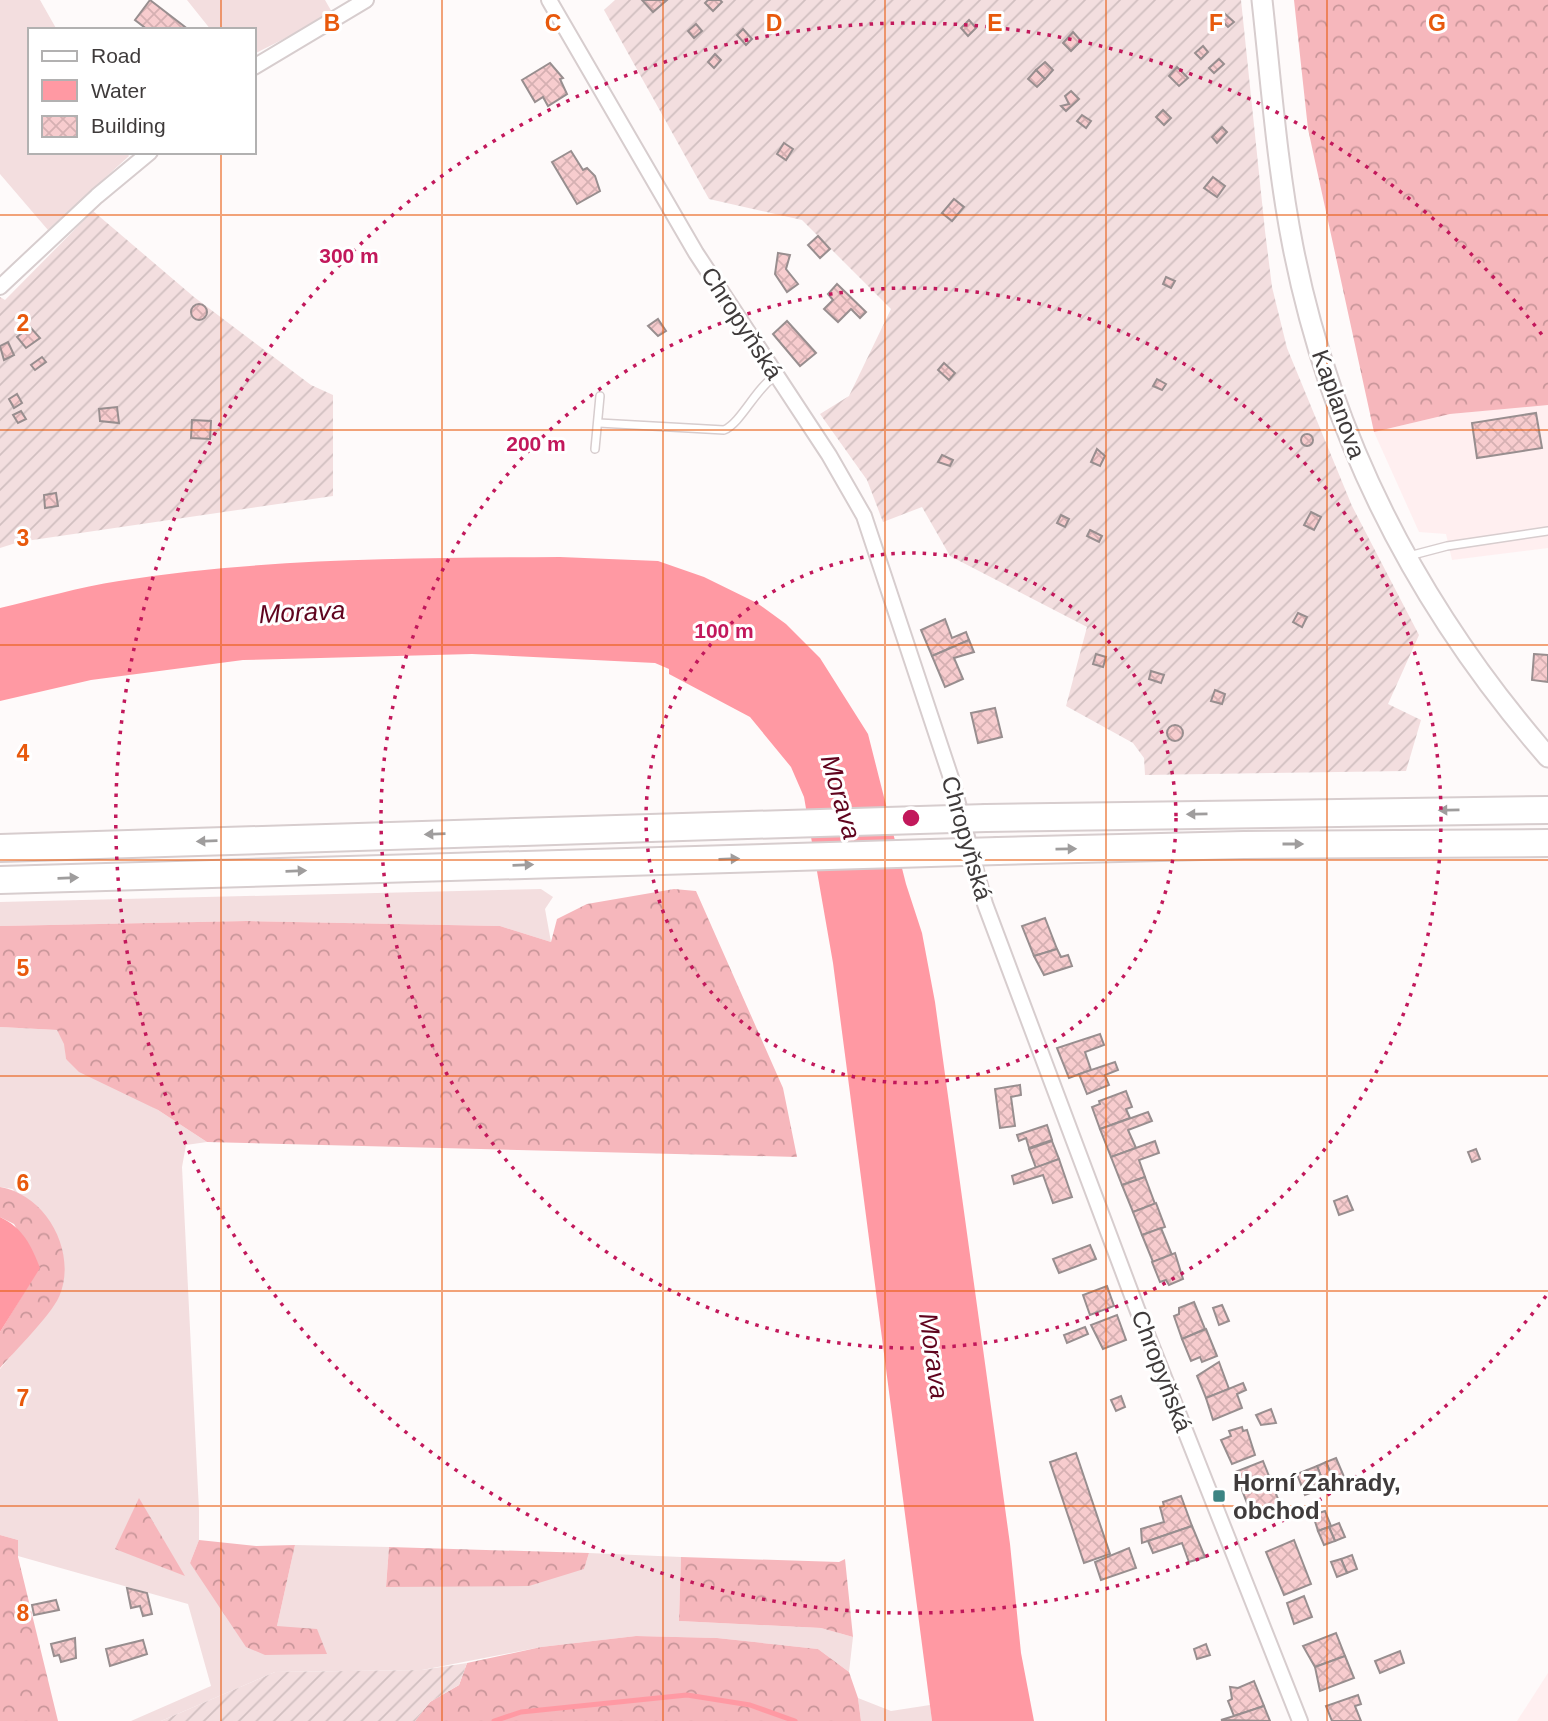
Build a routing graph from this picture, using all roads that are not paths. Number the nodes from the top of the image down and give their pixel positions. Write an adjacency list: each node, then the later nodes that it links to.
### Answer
1 (366, 0): 4 (street)
2 (549, 0): 7 (street, Chropyňská)
3 (1262, 0): 12 (main road, Kaplanova)
4 (256, 66)
5 (147, 154): 6 (street)
6 (0, 287)
7 (776, 374): 9 (lane); 18 (street, Chropyňská)
8 (600, 396): 9 (lane)
9 (599, 423): 10 (lane)
10 (595, 449)
11 (1548, 531): 12 (lane)
12 (1405, 558): 13 (main road, Kaplanova)
13 (1548, 757)
14 (1548, 810): 16 (highway, one-way to 16, bridge)
15 (1543, 843): 17 (highway, one-way to 15, bridge)
16 (0, 848)
17 (0, 880)
18 (1300, 1721)

